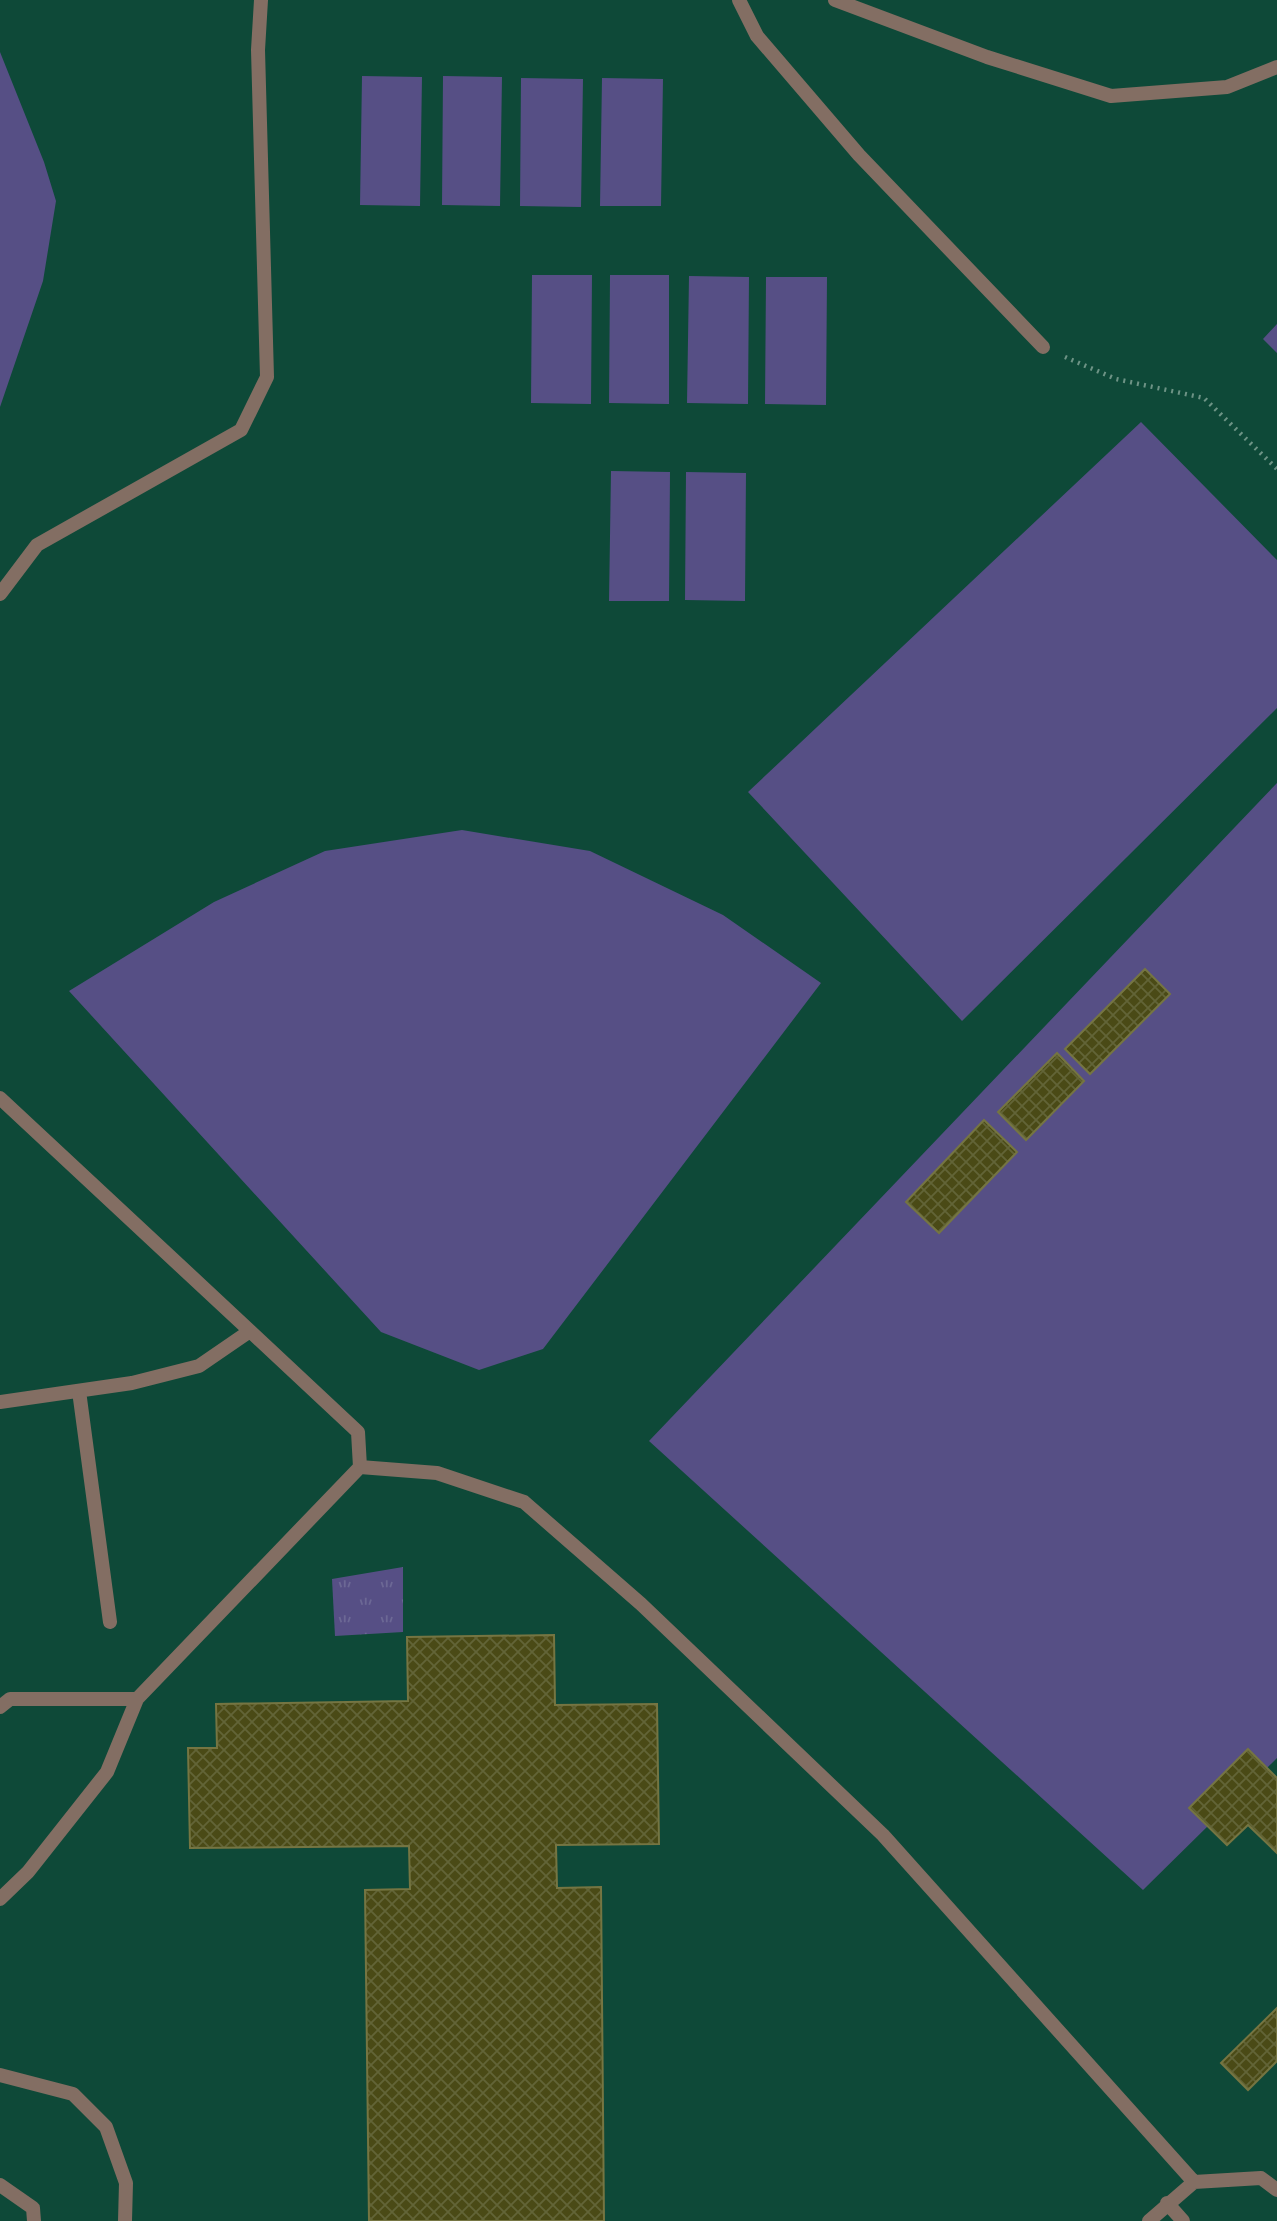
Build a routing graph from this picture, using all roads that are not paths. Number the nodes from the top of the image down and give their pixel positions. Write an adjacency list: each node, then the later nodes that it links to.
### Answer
1 (261, 0): 6 (lane)
2 (739, 0): 5 (lane)
3 (835, 0): 4 (lane)
4 (1277, 67)
5 (1043, 347)
6 (0, 594)
7 (0, 1098): 8 (lane)
8 (250, 1331): 9 (lane); 11 (lane)
9 (79, 1391): 10 (lane); 12 (lane)
10 (0, 1402)
11 (360, 1467): 13 (lane); 17 (lane)
12 (110, 1622)
13 (137, 1699): 14 (lane); 15 (lane)
14 (0, 1707)
15 (0, 1899)
16 (0, 2075): 22 (lane)
17 (1194, 2182): 19 (lane); 20 (lane)
18 (0, 2185): 21 (lane)
19 (1277, 2190)
20 (1167, 2203): 23 (lane); 24 (lane)
21 (34, 2221)
22 (125, 2221)
23 (1149, 2221)
24 (1183, 2221)

